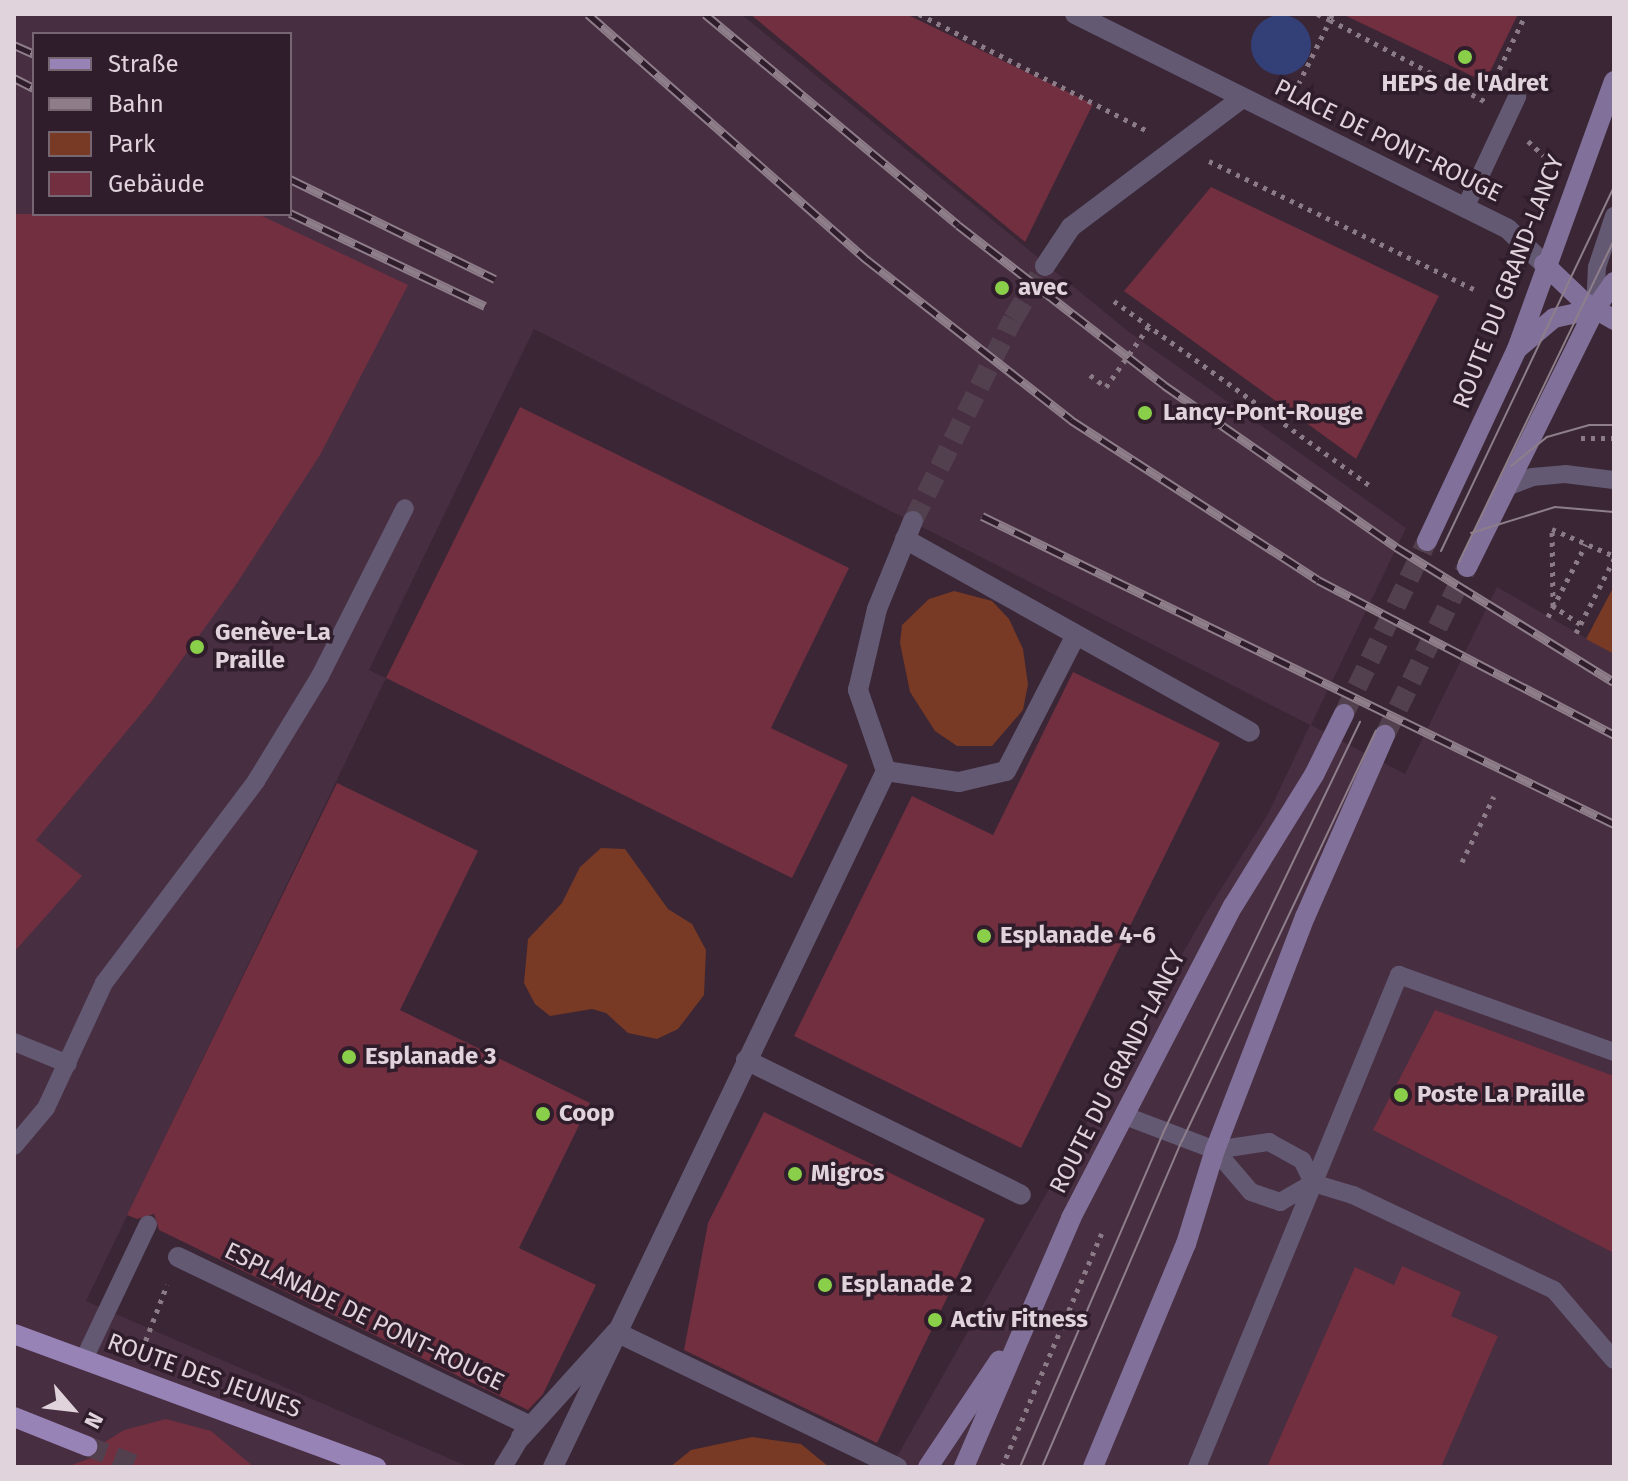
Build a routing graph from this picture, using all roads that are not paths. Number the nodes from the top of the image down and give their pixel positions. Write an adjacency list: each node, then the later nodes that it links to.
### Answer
1 (1075, 14): 4 (street, PLACE DE PONT-ROUGE)
2 (1614, 81): 7 (main road, ROUTE DU GRAND-LANCY)
3 (1517, 97): 5 (lane)
4 (1242, 98): 5 (street, PLACE DE PONT-ROUGE); 8 (street, PLACE DE PONT-ROUGE)
5 (1465, 208): 7 (street, PLACE DE PONT-ROUGE)
6 (1614, 216): 10 (lane)
7 (1544, 264): 10 (main road); 12 (main road, ROUTE DU GRAND-LANCY)
8 (1045, 266)
9 (1614, 282): 10 (main road)
10 (1595, 309): 11 (main road); 12 (main road); 14 (main road)
11 (1614, 320)
12 (1517, 349): 16 (main road, ROUTE DU GRAND-LANCY)
13 (1614, 480): 14 (lane)
14 (1504, 488): 17 (main road)
15 (405, 508): 26 (lane)
16 (1427, 541)
17 (1467, 567)
18 (1075, 637): 20 (street); 22 (street); 22 (street)
19 (1344, 714): 27 (main road, ROUTE DU GRAND-LANCY)
20 (1250, 732)
21 (1385, 735): 29 (main road)
22 (886, 771): 25 (street)
23 (14, 1042): 26 (lane)
24 (1614, 1052): 30 (lane)
25 (746, 1060): 31 (street); 35 (street)
26 (68, 1064): 28 (lane)
27 (1128, 1117): 29 (lane); 34 (main road, ROUTE DU GRAND-LANCY)
28 (14, 1146)
29 (1215, 1150): 30 (lane); 30 (lane); 48 (main road)
30 (1313, 1183): 38 (lane); 49 (lane)
31 (1021, 1195)
32 (148, 1224): 37 (lane)
33 (178, 1257): 40 (street, ESPLANADE DE PONT-ROUGE)
34 (1021, 1328): 46 (main road); 47 (main road, ROUTE DU GRAND-LANCY)
35 (616, 1332): 40 (street); 44 (street); 45 (street)
36 (14, 1334): 37 (main road, ROUTE DES JEUNES)
37 (84, 1359): 42 (main road, ROUTE DES JEUNES)
38 (1614, 1360)
39 (14, 1417): 41 (main road)
40 (524, 1431): 43 (lane)
41 (87, 1446)
42 (376, 1467)
43 (503, 1467)
44 (553, 1467)
45 (897, 1467)
46 (928, 1467)
47 (964, 1467)
48 (1093, 1467)
49 (1197, 1467)

